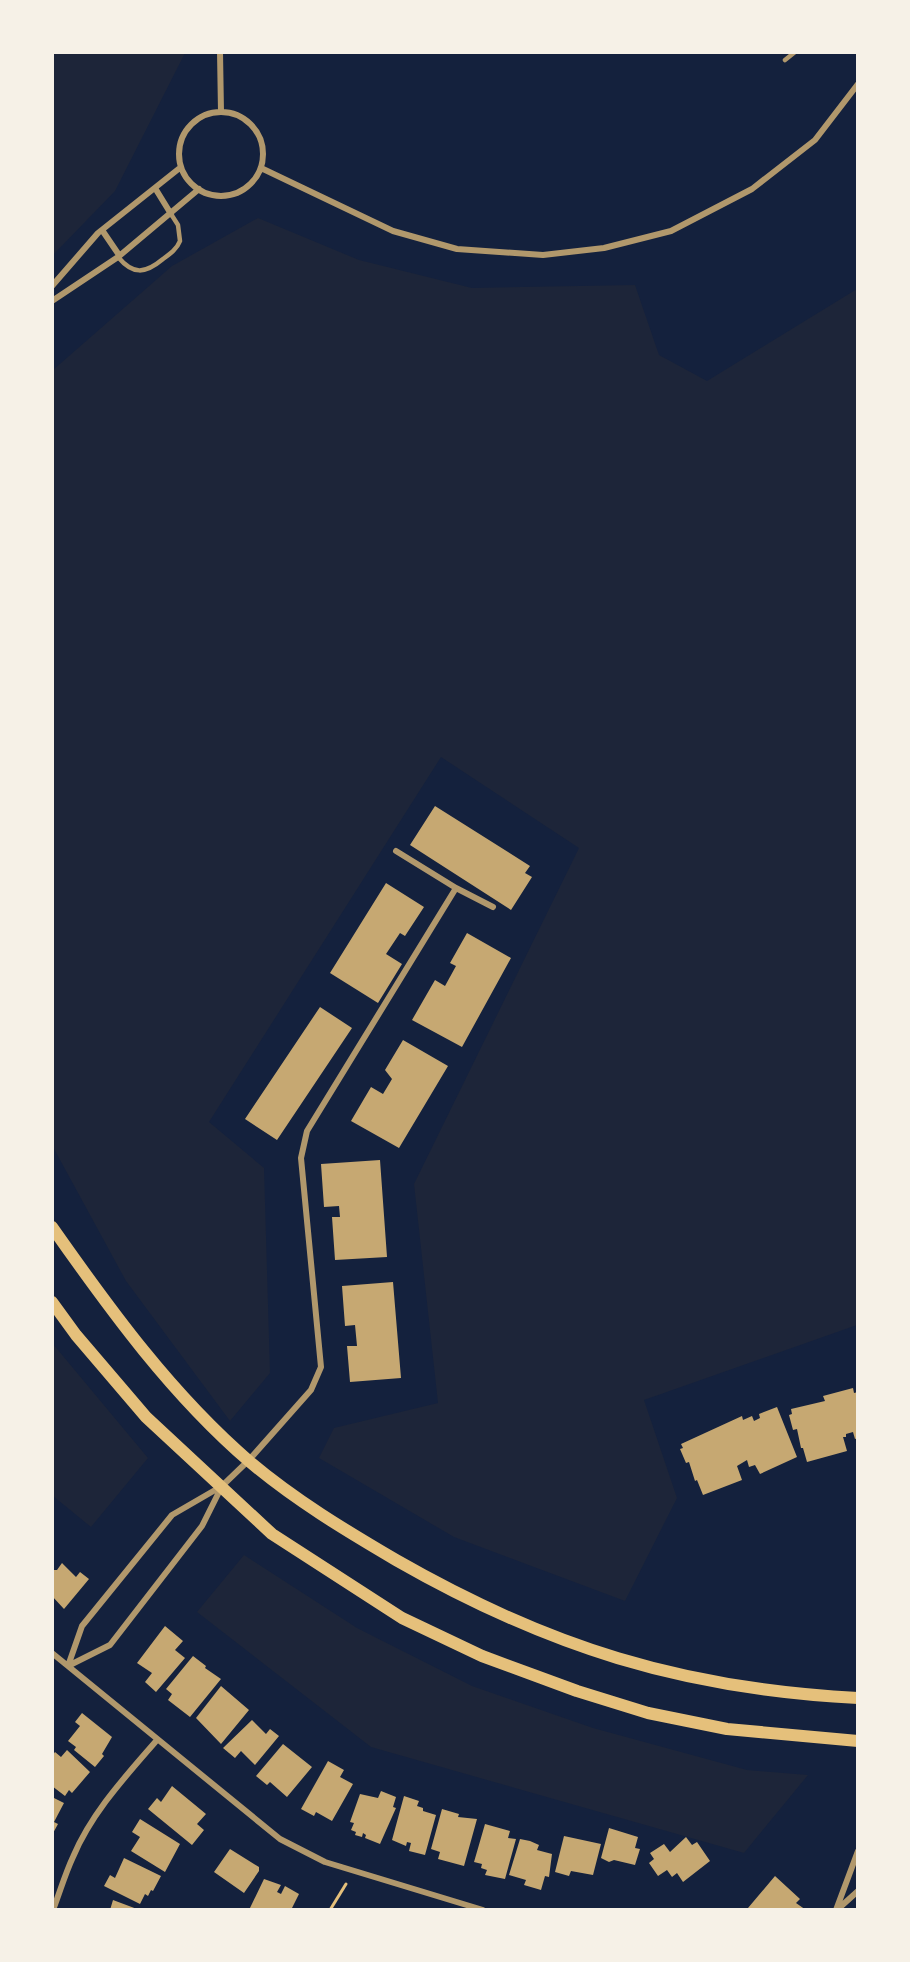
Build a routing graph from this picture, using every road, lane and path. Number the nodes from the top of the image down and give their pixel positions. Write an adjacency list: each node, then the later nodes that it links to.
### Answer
1 (220, 52): 5 (street)
2 (795, 52): 3 (lane)
3 (785, 60)
4 (858, 84): 7 (street)
5 (221, 112): 6 (street); 7 (street)
6 (181, 166): 8 (street); 9 (street)
7 (261, 168): 9 (street)
8 (155, 188): 10 (street); 11 (street)
9 (199, 189): 10 (street)
10 (171, 214): 12 (street); 12 (lane)
11 (102, 230): 12 (street); 13 (street)
12 (118, 256): 14 (street)
13 (52, 286)
14 (52, 302)
15 (396, 851): 16 (street)
16 (456, 888): 17 (street); 20 (street)
17 (493, 907)
18 (52, 1227): 20 (main road)
19 (52, 1302): 21 (main road)
20 (249, 1460): 21 (street); 24 (main road)
21 (222, 1486): 23 (street); 23 (street); 26 (main road)
22 (52, 1653): 23 (street)
23 (68, 1666): 25 (street)
24 (858, 1698)
25 (157, 1740): 30 (street); 32 (street)
26 (858, 1741)
27 (858, 1851): 33 (street)
28 (346, 1884): 31 (path)
29 (858, 1891): 33 (street)
30 (53, 1910)
31 (330, 1910)
32 (483, 1910)
33 (837, 1910)

